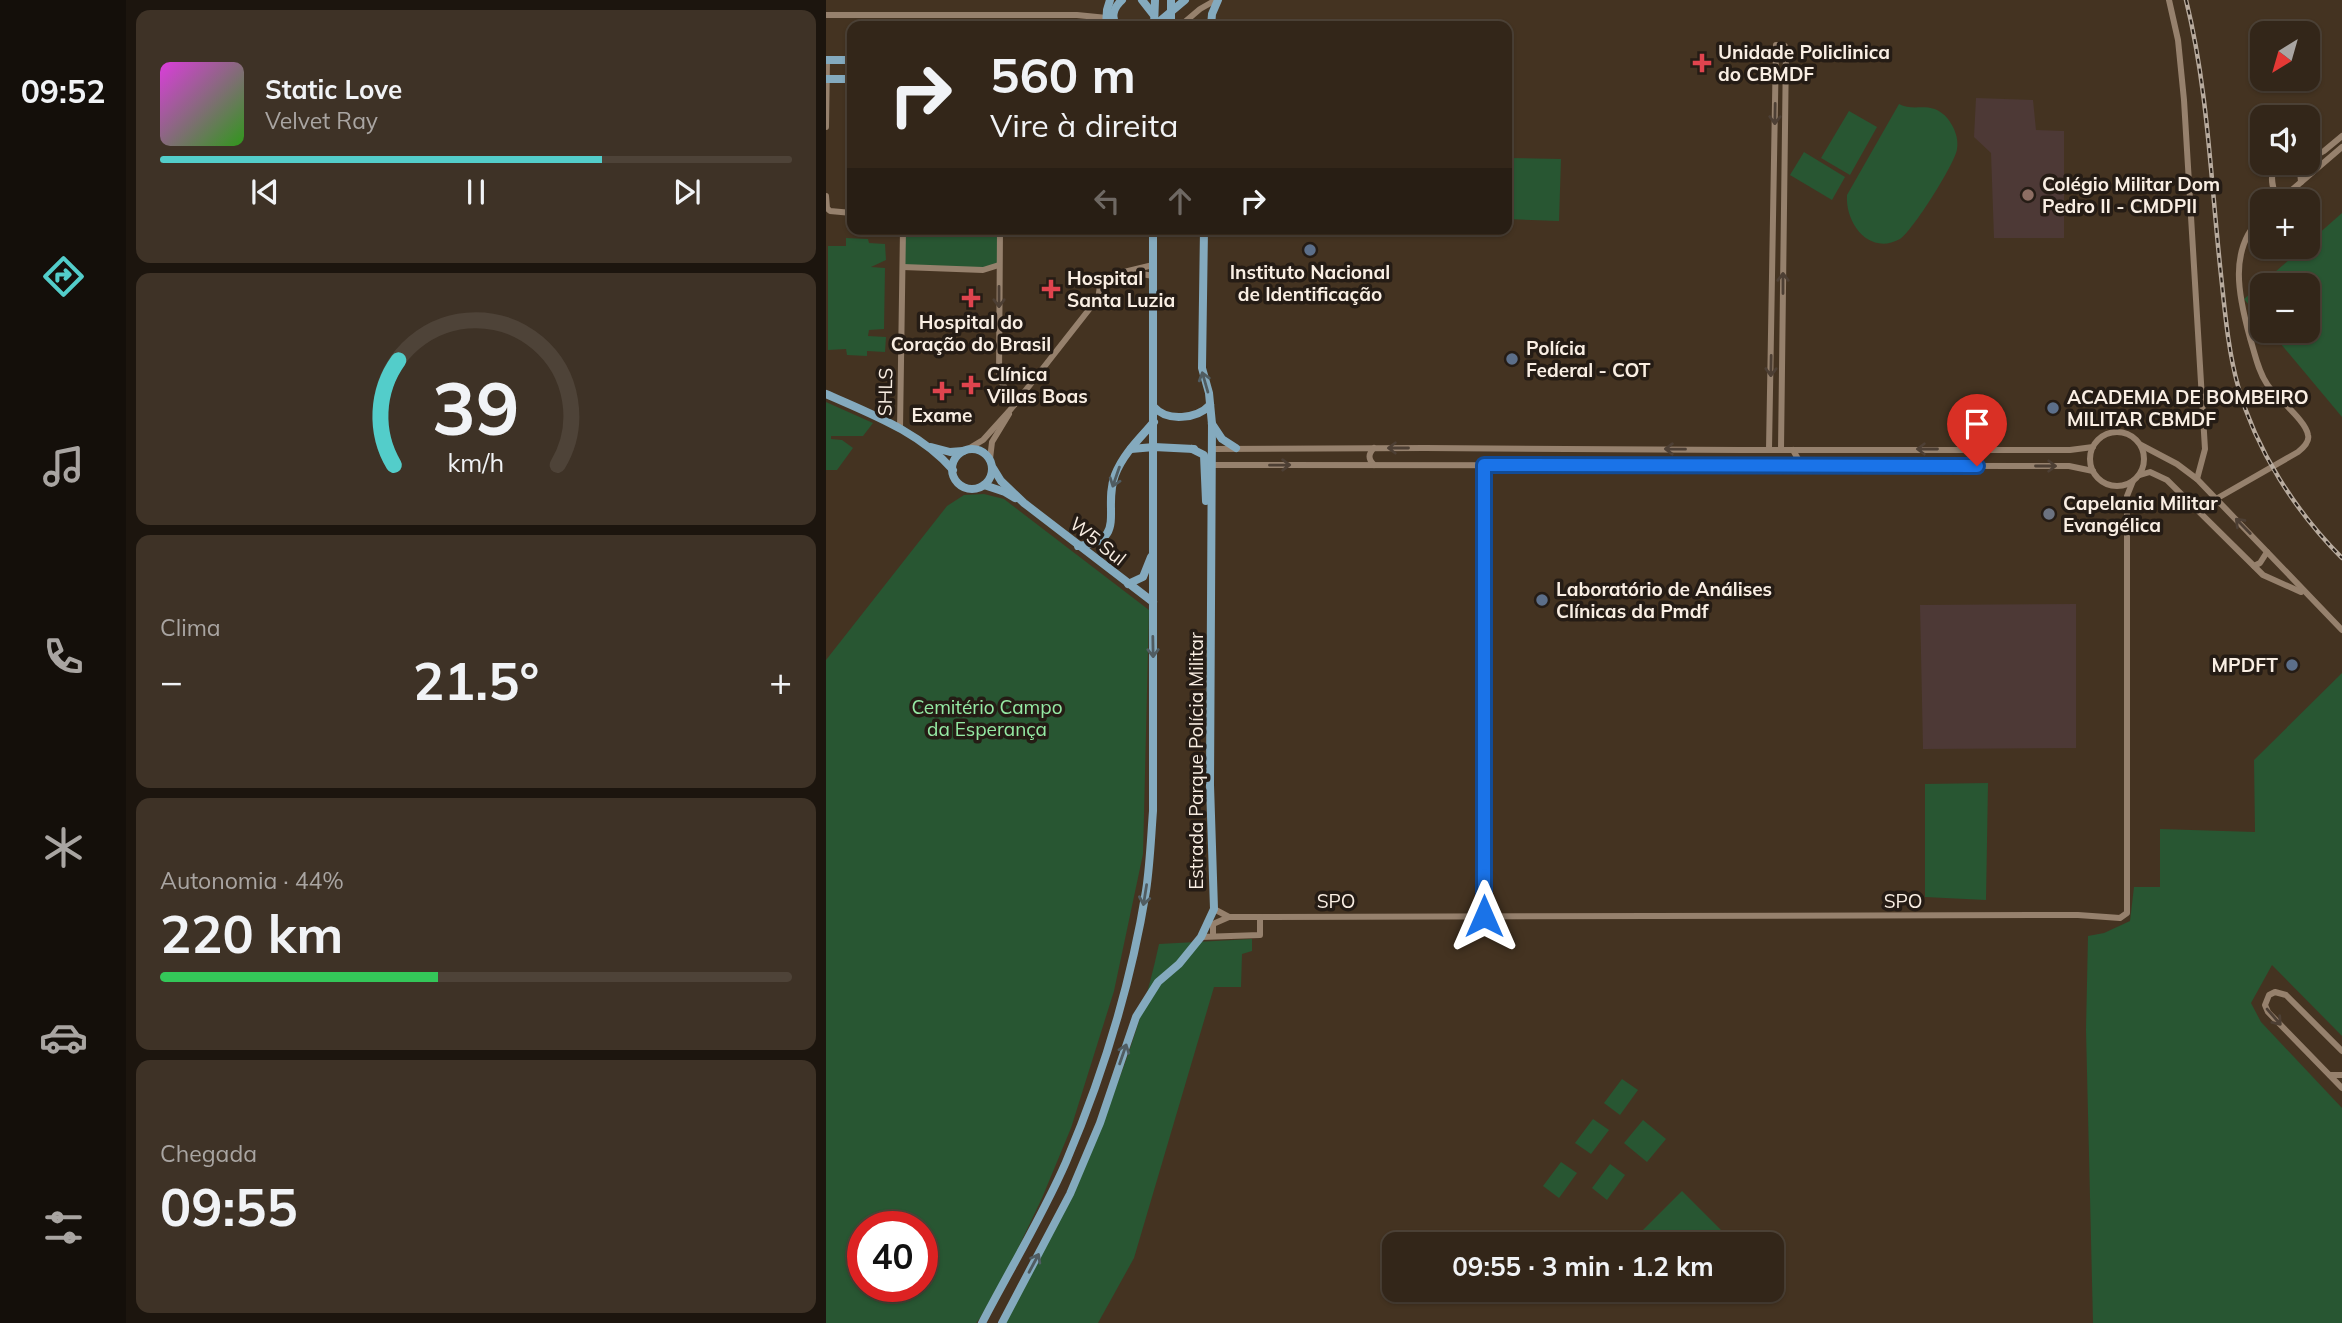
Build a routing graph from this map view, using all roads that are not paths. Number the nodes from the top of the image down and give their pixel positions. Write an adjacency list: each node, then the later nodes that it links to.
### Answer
1 (1111, 0): 13 (main road)
2 (1122, 0): 14 (main road)
3 (1142, 0): 15 (main road)
4 (1155, 0): 15 (main road)
5 (1171, 0): 16 (main road)
6 (1185, 0): 15 (main road)
7 (1217, 0): 17 (street); 18 (main road)
8 (2169, 0): 93 (street)
9 (826, 15): 10 (street)
10 (864, 15): 11 (street); 12 (street)
11 (864, 21)
12 (1103, 21)
13 (1107, 21)
14 (1116, 21)
15 (1154, 21)
16 (1171, 21)
17 (1186, 21)
18 (1211, 21)
19 (827, 60): 20 (main road); 23 (street)
20 (847, 60)
21 (1776, 61): 22 (street); 22 (street); 29 (street, one-way to 29)
22 (1785, 62): 30 (street)
23 (827, 79): 24 (main road); 25 (street)
24 (847, 79)
25 (826, 127)
26 (2342, 136): 28 (street)
27 (2342, 147): 33 (street)
28 (2320, 152)
29 (1774, 161): 30 (street); 43 (street)
30 (1783, 161): 44 (street)
31 (2272, 175): 34 (street)
32 (2300, 175): 33 (street)
33 (2301, 182): 35 (street)
34 (2273, 189)
35 (2292, 189)
36 (826, 196): 37 (street)
37 (847, 212)
38 (2250, 231): 98 (street)
39 (903, 235): 47 (street, SHLS)
40 (1000, 235): 45 (street)
41 (1153, 235): 46 (main road)
42 (1204, 235): 59 (main road, Estrada Parque Polícia Militar, one-way to 42)
43 (1773, 246): 44 (street); 52 (street)
44 (1783, 246): 53 (street, one-way to 44)
45 (999, 265): 47 (street); 54 (street, one-way to 54)
46 (1153, 265): 48 (street); 49 (main road)
47 (903, 267): 64 (street, SHLS)
48 (1129, 272): 49 (street); 51 (street)
49 (1153, 276): 61 (main road)
50 (1101, 278): 51 (street)
51 (1099, 295): 56 (street)
52 (1772, 330): 53 (street); 58 (street, one-way to 58)
53 (1783, 331): 57 (street)
54 (1004, 388): 56 (street); 60 (street)
55 (826, 394): 64 (main road)
56 (1020, 398): 60 (street)
57 (1782, 398): 58 (street); 77 (street)
58 (1770, 403): 76 (street)
59 (1210, 405): 61 (main road); 63 (main road, Estrada Parque Polícia Militar)
60 (1013, 407): 78 (street); 82 (street)
61 (1154, 407): 62 (main road)
62 (1154, 422): 67 (main road); 72 (main road)
63 (1212, 424): 74 (main road, Estrada Parque Polícia Militar); 75 (main road)
64 (900, 429): 65 (main road)
65 (925, 445): 78 (main road); 90 (main road)
66 (2141, 445): 68 (street); 92 (street); 93 (street)
67 (1154, 447): 72 (main road); 73 (main road); 102 (main road)
68 (2093, 447): 71 (street); 91 (street)
69 (1374, 448): 75 (street); 81 (street, one-way to 69); 84 (street)
70 (1564, 448): 79 (street, one-way to 70); 81 (street); 86 (street)
71 (1977, 448): 80 (street, one-way to 80); 88 (street)
72 (1130, 449): 100 (main road, one-way to 100)
73 (1192, 449): 74 (main road); 104 (main road)
74 (1212, 449): 75 (street); 83 (main road, Estrada Parque Polícia Militar)
75 (1236, 449)
76 (1769, 449): 77 (street); 79 (street)
77 (1781, 449): 80 (street)
78 (966, 450): 82 (main road); 90 (main road)
79 (1706, 450): 87 (street)
80 (1793, 450): 89 (street)
81 (1439, 457): 84 (street); 85 (street)
82 (991, 463): 95 (main road); 99 (main road, W5 Sul)
83 (1212, 465): 84 (street, one-way to 84); 104 (main road, Estrada Parque Polícia Militar)
84 (1374, 465)
85 (1484, 465): 86 (street); 110 (street)
86 (1562, 465): 87 (street)
87 (1706, 466): 89 (street)
88 (1977, 466): 89 (street); 91 (street, one-way to 91)
89 (1793, 467)
90 (953, 470): 95 (main road)
91 (2093, 471): 96 (street)
92 (2140, 475): 94 (street); 103 (street)
93 (2196, 479): 98 (street)
94 (2133, 481): 96 (street); 97 (street, SPO)
95 (984, 485): 99 (main road, W5 Sul)
96 (2119, 486): 97 (street)
97 (2127, 496): 110 (street, SPO)
98 (2216, 499): 101 (street, one-way to 98)
99 (1024, 503): 100 (main road, W5 Sul)
100 (1078, 546): 105 (main road, W5 Sul)
101 (2267, 552): 103 (street); 106 (street)
102 (1153, 553): 105 (main road); 107 (main road)
103 (2254, 566): 106 (street)
104 (1211, 574): 109 (main road, Estrada Parque Polícia Militar)
105 (1128, 584): 107 (main road, W5 Sul)
106 (2306, 594): 108 (street)
107 (1153, 602): 120 (main road, one-way to 120)
108 (2342, 630)
109 (1214, 909): 111 (street, SPO); 114 (main road, Estrada Parque Polícia Militar)
110 (1484, 916): 112 (street, SPO)
111 (1228, 917): 112 (street, SPO); 113 (street)
112 (1260, 917): 113 (street)
113 (1213, 936): 114 (street)
114 (1201, 937): 121 (main road, Estrada Parque Polícia Militar, one-way to 114)
115 (2339, 1043): 116 (street); 117 (street, one-way to 117)
116 (2342, 1051)
117 (2330, 1075): 118 (street); 119 (street)
118 (2342, 1075)
119 (2342, 1088)
120 (1093, 1097): 121 (main road); 122 (main road)
121 (1100, 1123): 123 (main road, Estrada Parque Polícia Militar)
122 (1065, 1164): 123 (main road); 124 (main road)
123 (1070, 1194): 125 (main road, Estrada Parque Polícia Militar, one-way to 123)
124 (982, 1323)
125 (1002, 1323)

